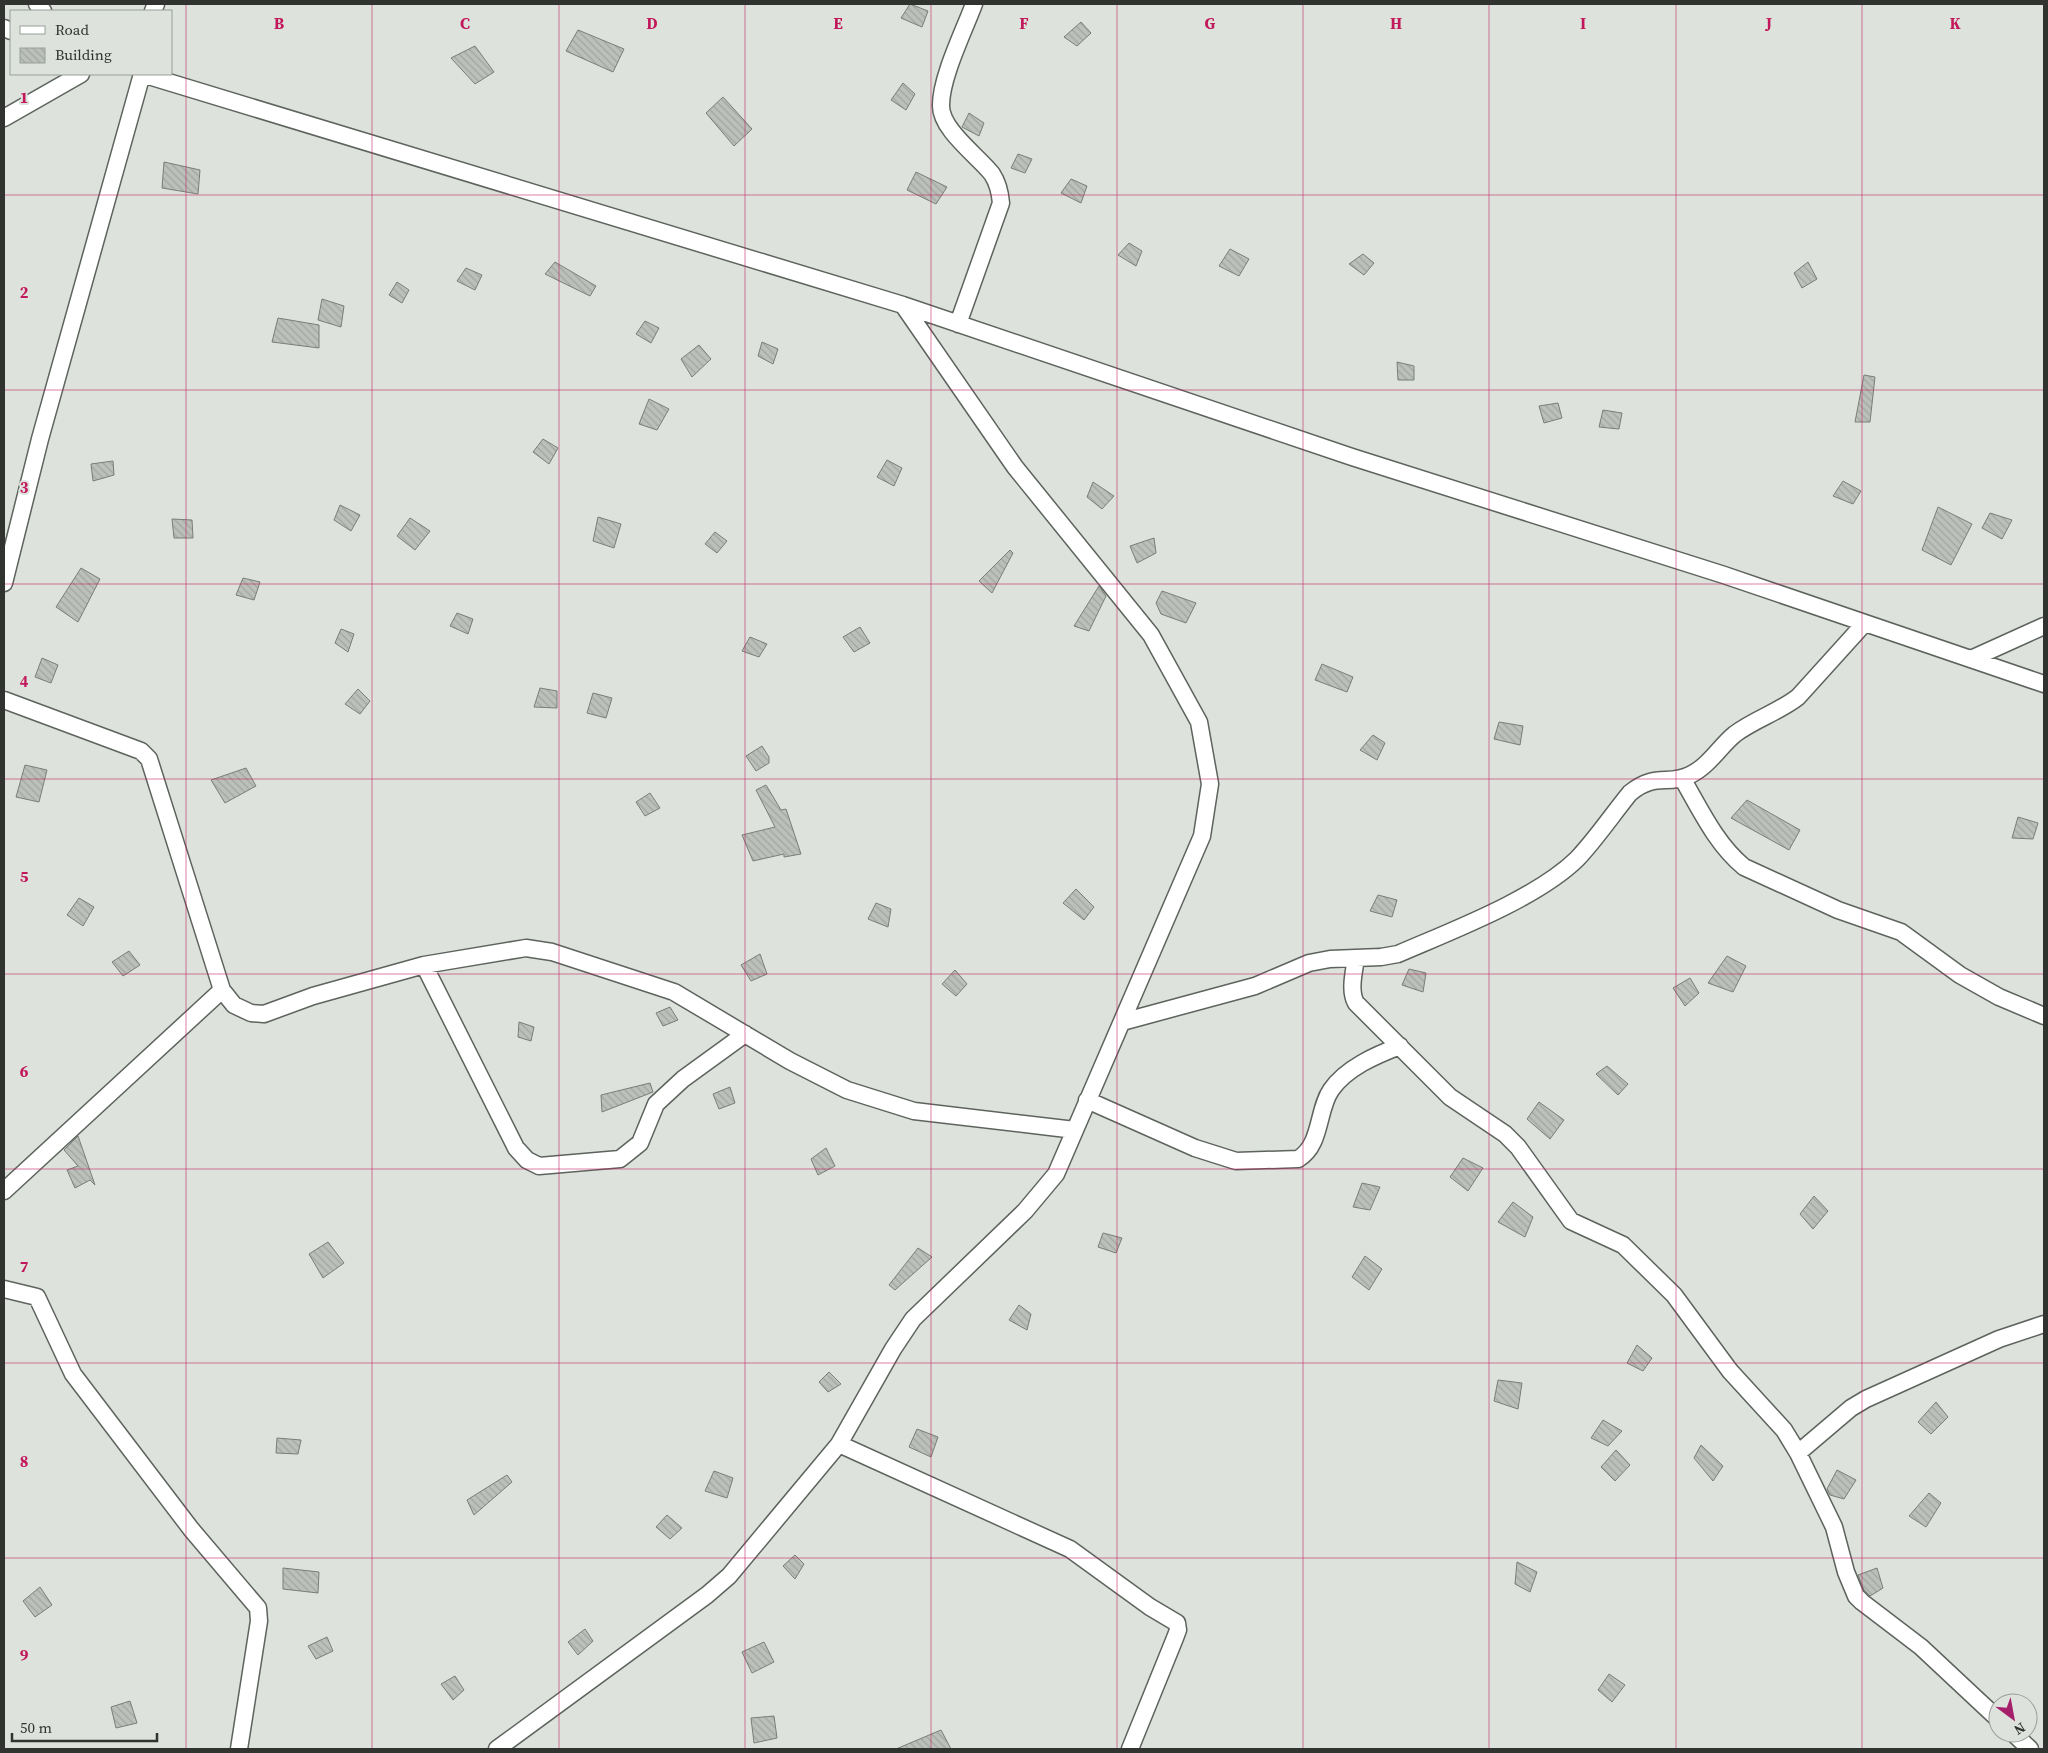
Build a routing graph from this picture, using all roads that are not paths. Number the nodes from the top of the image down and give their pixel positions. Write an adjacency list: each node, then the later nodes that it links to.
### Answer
1 (974, 4): 7 (street)
2 (79, 75): 5 (street)
3 (142, 75): 8 (street)
4 (145, 75): 6 (street)
5 (4, 118)
6 (903, 305): 7 (street); 19 (street)
7 (958, 324): 9 (street)
8 (4, 583)
9 (1864, 624): 11 (street); 14 (street)
10 (2044, 626): 11 (street)
11 (1972, 660): 12 (street)
12 (2044, 684)
13 (4, 700): 17 (street)
14 (1682, 778): 15 (street); 18 (street)
15 (1356, 958): 19 (street); 21 (street)
16 (424, 966): 17 (street); 20 (street); 20 (street)
17 (222, 990): 24 (street)
18 (2044, 1016)
19 (1122, 1022): 22 (street)
20 (744, 1034): 23 (street)
21 (1400, 1046): 22 (street); 28 (street)
22 (1088, 1100): 23 (street)
23 (1075, 1130): 27 (street)
24 (4, 1191)
25 (4, 1289): 30 (street)
26 (2044, 1324): 28 (street)
27 (839, 1444): 31 (street); 32 (street)
28 (1798, 1453): 29 (street)
29 (1988, 1710)
30 (239, 1749)
31 (497, 1749)
32 (1130, 1749)

